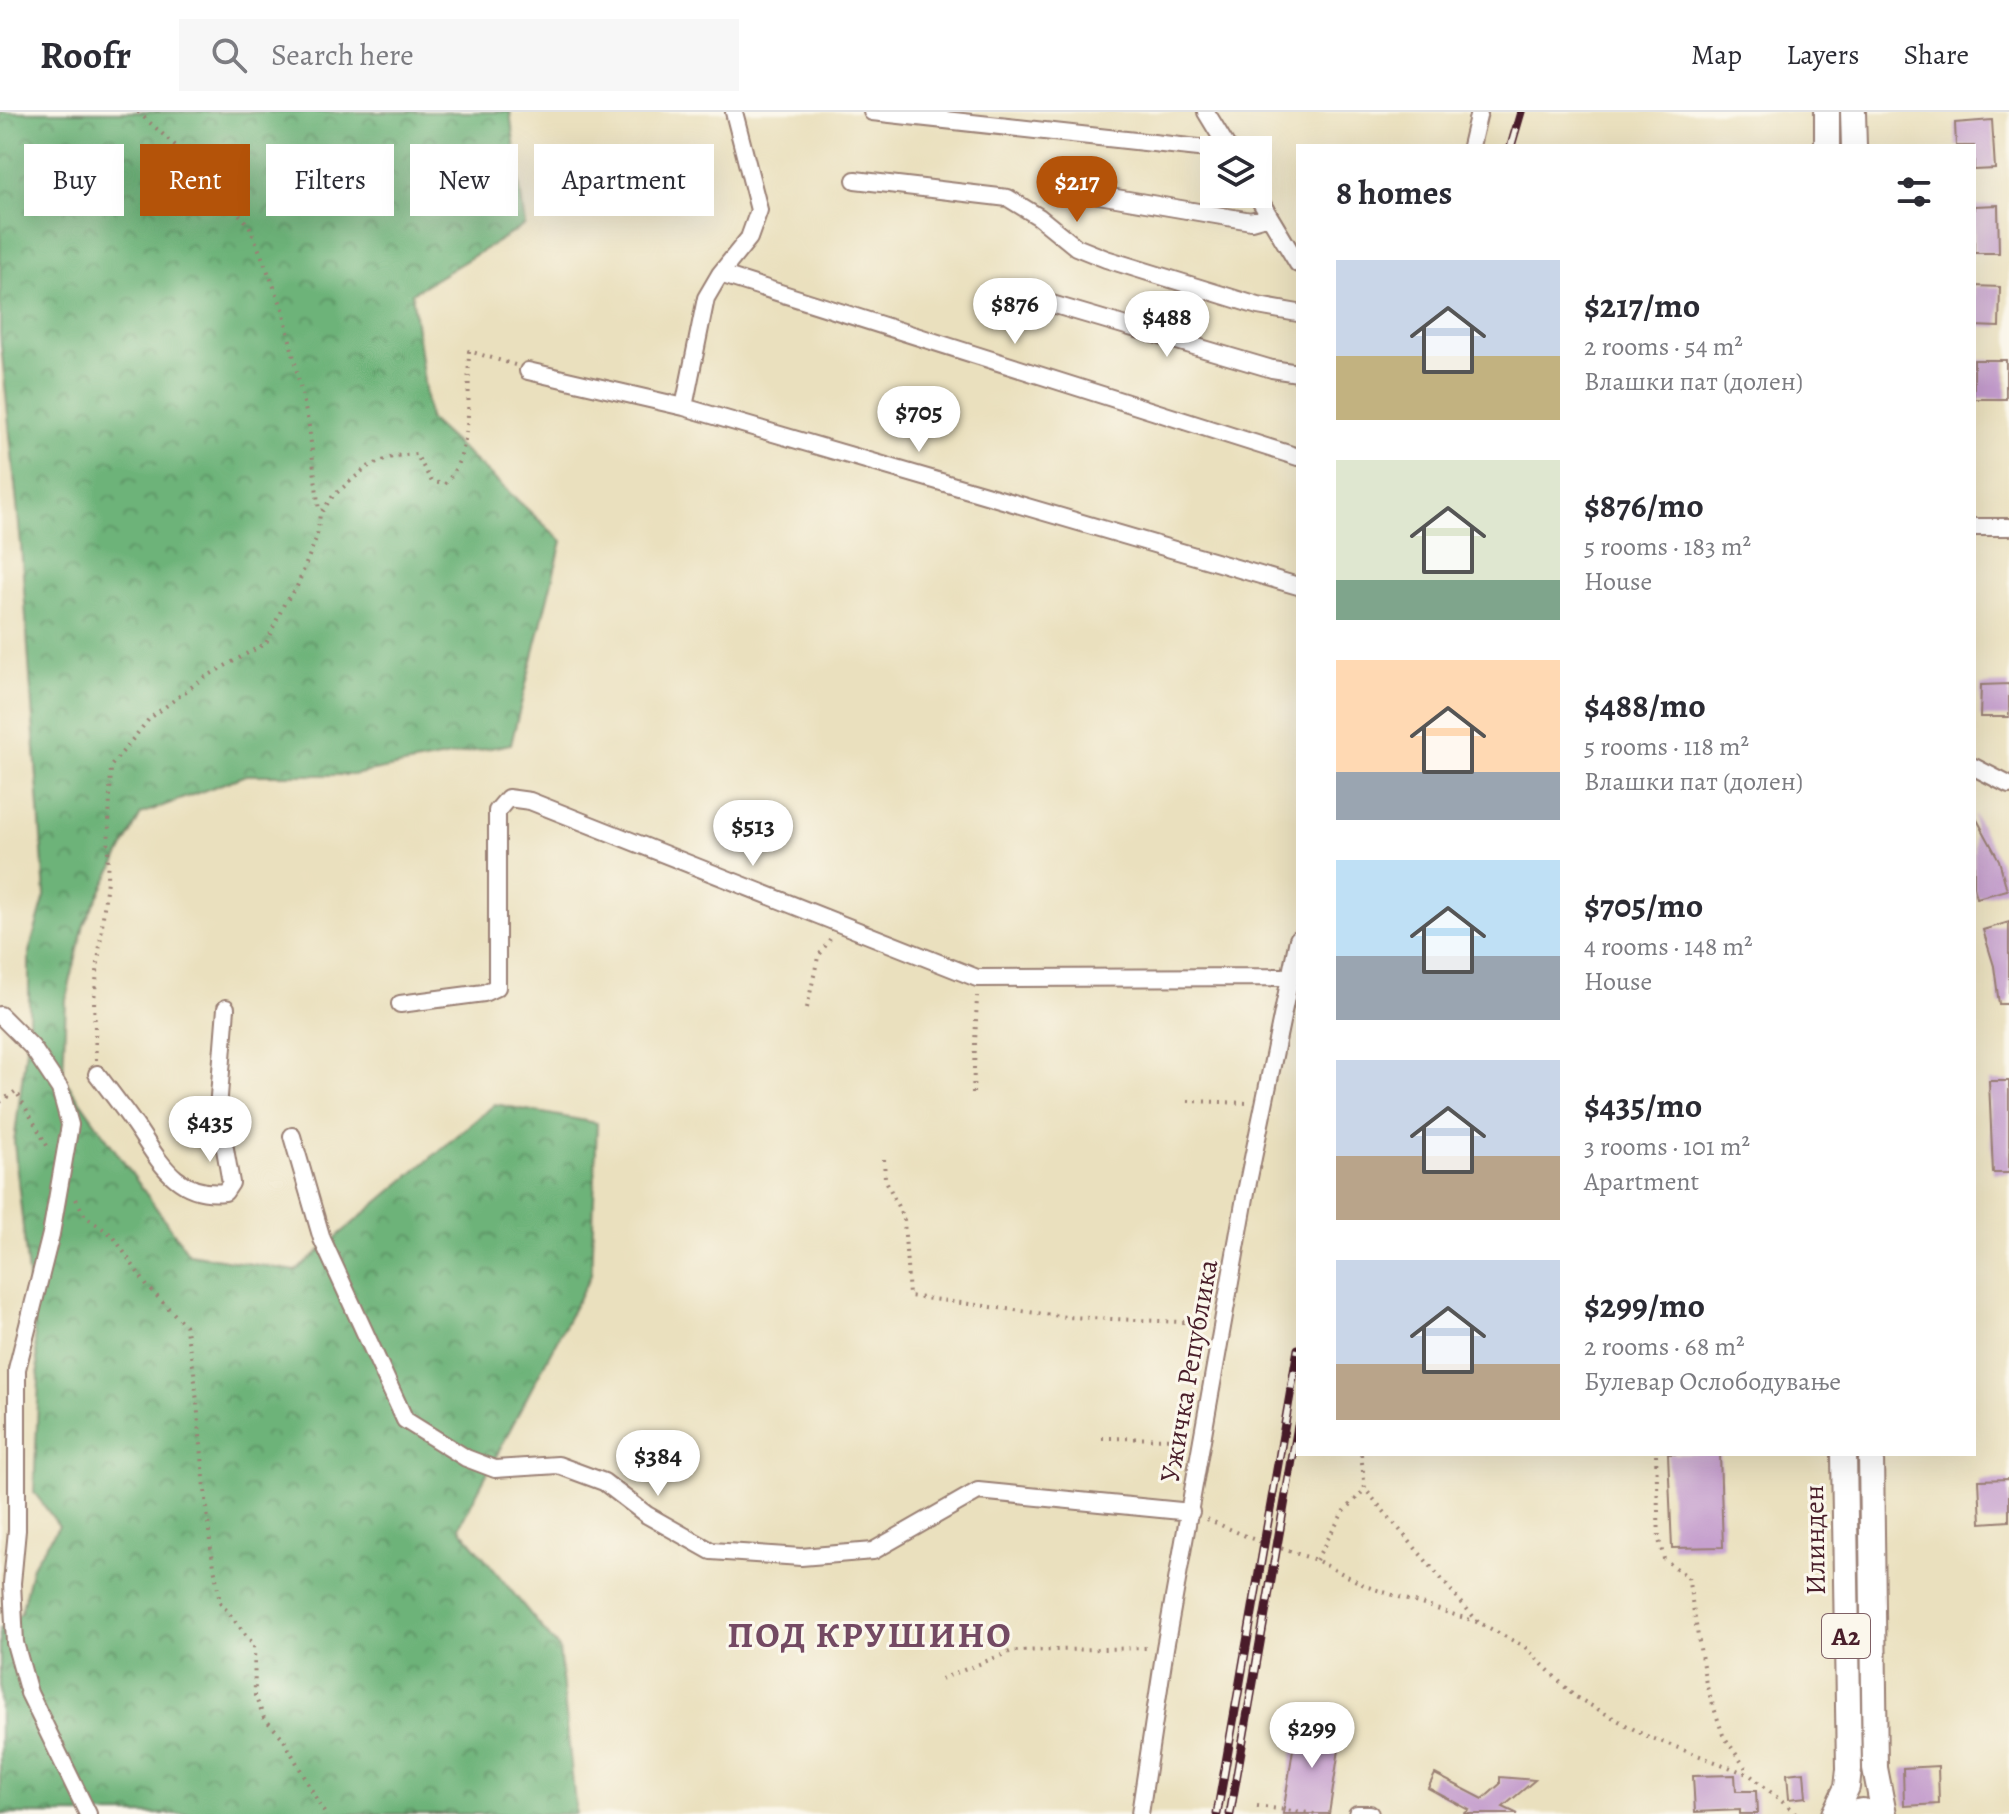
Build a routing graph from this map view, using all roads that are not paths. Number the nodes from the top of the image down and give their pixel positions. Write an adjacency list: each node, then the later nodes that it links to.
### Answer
1 (734, 112): 17 (street)
2 (872, 112): 11 (street)
3 (1206, 112): 7 (street)
4 (1479, 112): 8 (street)
5 (1827, 112): 9 (main road)
6 (1853, 112): 10 (main road)
7 (1221, 136)
8 (1471, 144)
9 (1827, 144)
10 (1854, 144)
11 (1200, 148)
12 (855, 180): 19 (street)
13 (1087, 193): 15 (street)
14 (1264, 208): 15 (street)
15 (1269, 216): 16 (street)
16 (1296, 261)
17 (720, 274): 22 (street); 23 (street)
18 (1045, 302): 21 (street)
19 (1296, 313)
20 (528, 371): 22 (street)
21 (1296, 373)
22 (684, 407): 26 (street)
23 (1296, 456)
24 (1976, 527): 25 (street)
25 (2009, 527)
26 (1296, 585)
27 (1976, 768): 28 (street)
28 (2009, 785)
29 (1296, 952): 30 (street, Ужичка Република)
30 (1292, 977): 31 (street); 38 (street, Ужичка Република)
31 (400, 1004)
32 (226, 1008): 34 (street)
33 (0, 1015): 39 (street)
34 (97, 1074)
35 (292, 1136): 38 (street)
36 (1844, 1456): 43 (main road, Илинден / A2)
37 (1871, 1456): 46 (main road, Илинден / A2)
38 (1191, 1512): 40 (street, Ужичка Република)
39 (88, 1814)
40 (1140, 1814)
41 (1357, 1814): 42 (street)
42 (1370, 1814)
43 (1834, 1814)
44 (1846, 1814): 45 (main road)
45 (1876, 1814)
46 (1884, 1814)

